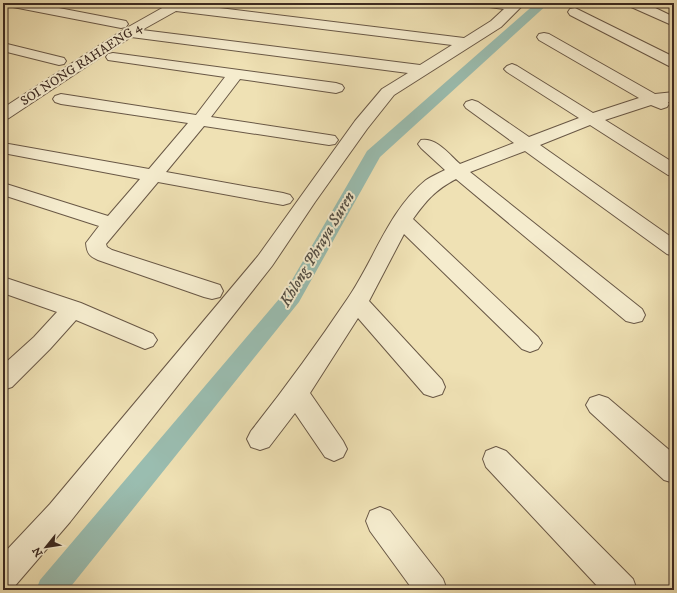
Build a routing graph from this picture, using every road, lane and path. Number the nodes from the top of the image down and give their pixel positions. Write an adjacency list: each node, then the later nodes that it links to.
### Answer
1 (13, 3): 8 (street)
2 (487, 3): 5 (street)
3 (634, 3): 7 (street)
4 (178, 5): 8 (street, SOI NONG RAHAENG 4); 10 (street)
5 (517, 5): 10 (street)
6 (575, 12): 14 (street)
7 (674, 22)
8 (125, 28): 16 (street); 24 (street, SOI NONG RAHAENG 4)
9 (544, 37): 21 (street)
10 (468, 43): 16 (street)
11 (3, 47): 13 (street)
12 (113, 57): 17 (street)
13 (59, 61)
14 (674, 63)
15 (512, 69): 25 (street)
16 (424, 70): 55 (street)
17 (236, 74): 18 (street); 26 (street)
18 (336, 88)
19 (674, 97): 21 (street)
20 (61, 99): 26 (street)
21 (652, 99): 23 (street); 25 (street)
22 (472, 105): 29 (street)
23 (674, 111)
24 (3, 115)
25 (591, 119): 29 (street); 32 (street)
26 (200, 120): 27 (street); 33 (street)
27 (329, 140)
28 (427, 144): 31 (street)
29 (527, 144): 31 (street); 38 (street)
30 (3, 148): 33 (street)
31 (457, 171): 36 (street); 43 (street)
32 (674, 171)
33 (153, 175): 35 (street); 37 (street)
34 (3, 189): 37 (street)
35 (283, 199)
36 (402, 220): 41 (street); 45 (street)
37 (113, 224): 40 (street)
38 (674, 249)
39 (3, 285): 42 (street)
40 (212, 291)
41 (357, 302): 47 (street); 48 (street)
42 (72, 309): 44 (street); 46 (street)
43 (634, 315)
44 (145, 340)
45 (530, 343)
46 (3, 380)
47 (433, 387)
48 (296, 393): 50 (street); 51 (street)
49 (599, 405): 53 (street)
50 (260, 439)
51 (334, 448)
52 (496, 459): 57 (street)
53 (674, 471)
54 (380, 521): 56 (street)
55 (3, 576)
56 (432, 590)
57 (622, 590)

